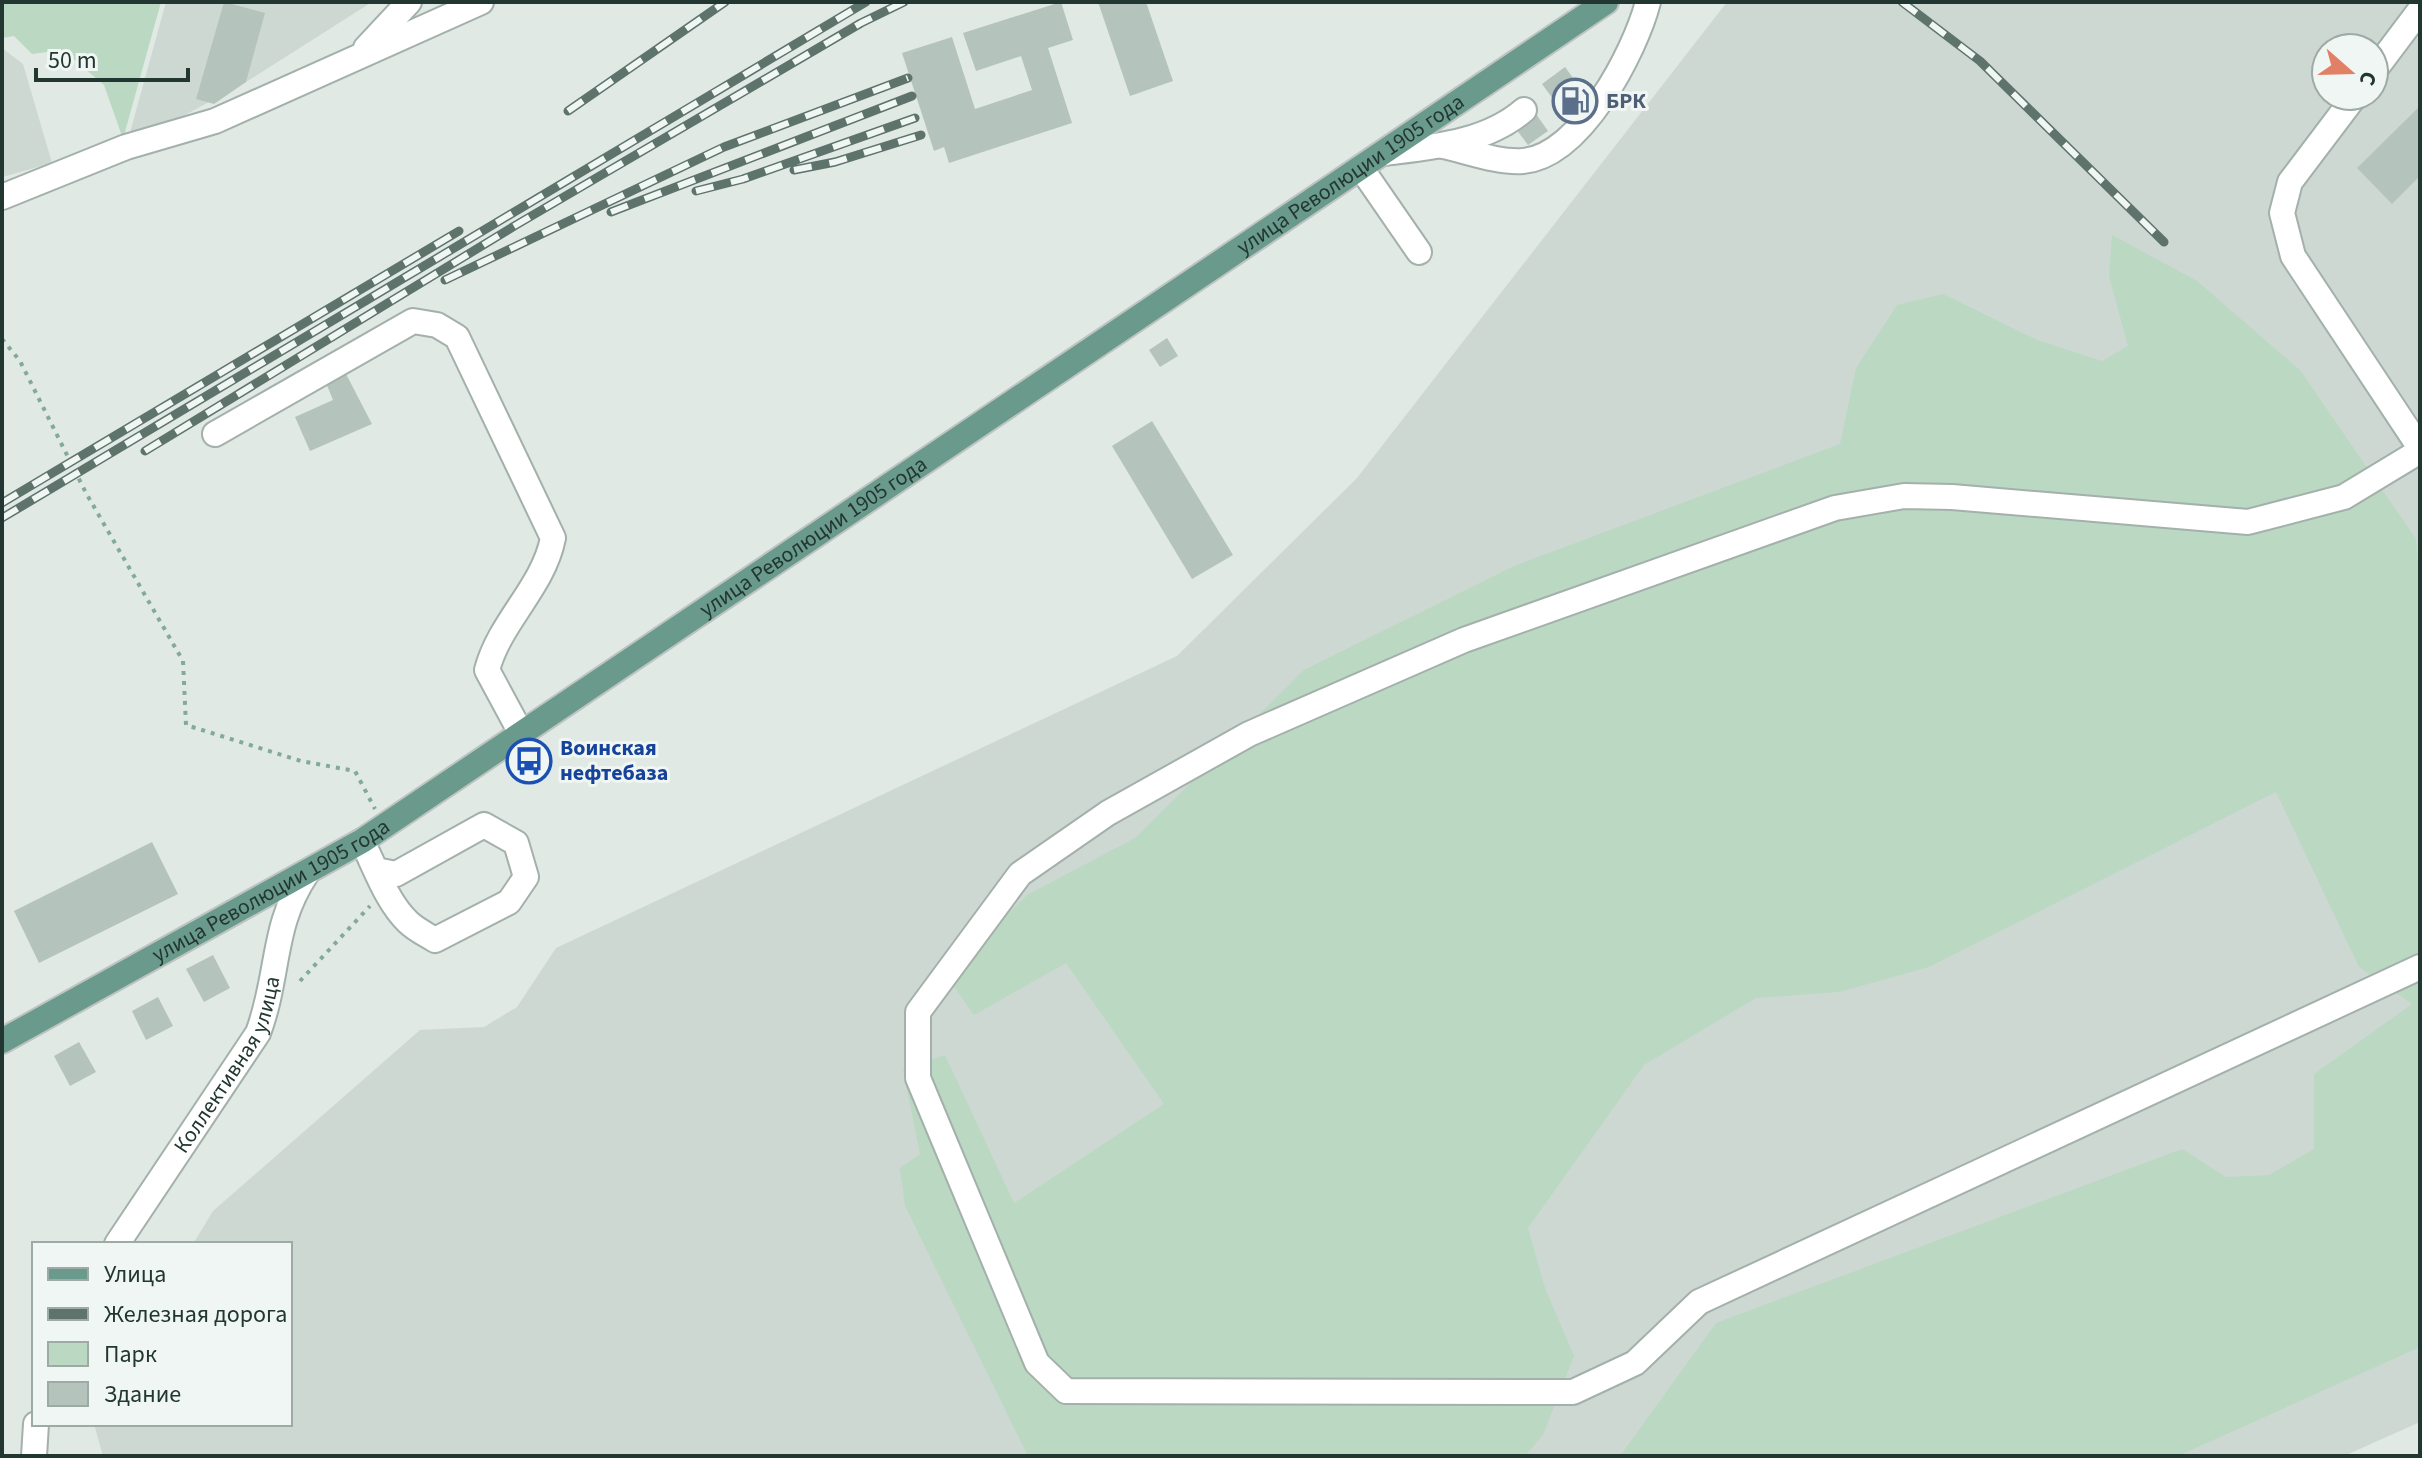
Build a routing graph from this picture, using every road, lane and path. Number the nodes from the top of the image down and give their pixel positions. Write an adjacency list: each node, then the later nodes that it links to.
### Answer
1 (409, 2): 7 (street)
2 (481, 2): 7 (street)
3 (1606, 2): 11 (main road, улица Революции 1905 года)
4 (1648, 2): 10 (street)
5 (2420, 10): 6 (street)
6 (2390, 50)
7 (359, 56): 13 (street)
8 (1524, 110): 10 (street)
9 (2343, 112): 17 (street)
10 (1443, 146): 11 (street)
11 (1384, 153): 12 (main road, улица Революции 1905 года)
12 (1361, 168): 14 (street); 18 (main road, улица Революции 1905 года)
13 (2, 197)
14 (1419, 252)
15 (2, 339): 19 (path)
16 (215, 434): 18 (street)
17 (2420, 450): 25 (street)
18 (521, 733): 19 (main road, улица Революции 1905 года)
19 (384, 825): 20 (main road, улица Революции 1905 года)
20 (362, 841): 21 (main road, улица Революции 1905 года); 22 (street)
21 (307, 873): 23 (main road, улица Революции 1905 года); 24 (street, Коллективная улица)
22 (381, 879): 22 (street); 26 (path)
23 (254, 903): 24 (street); 27 (main road, улица Революции 1905 года)
24 (280, 929): 28 (street, Коллективная улица)
25 (2420, 967)
26 (300, 981)
27 (2, 1041)
28 (118, 1242)
29 (36, 1426): 30 (street)
30 (34, 1456)

